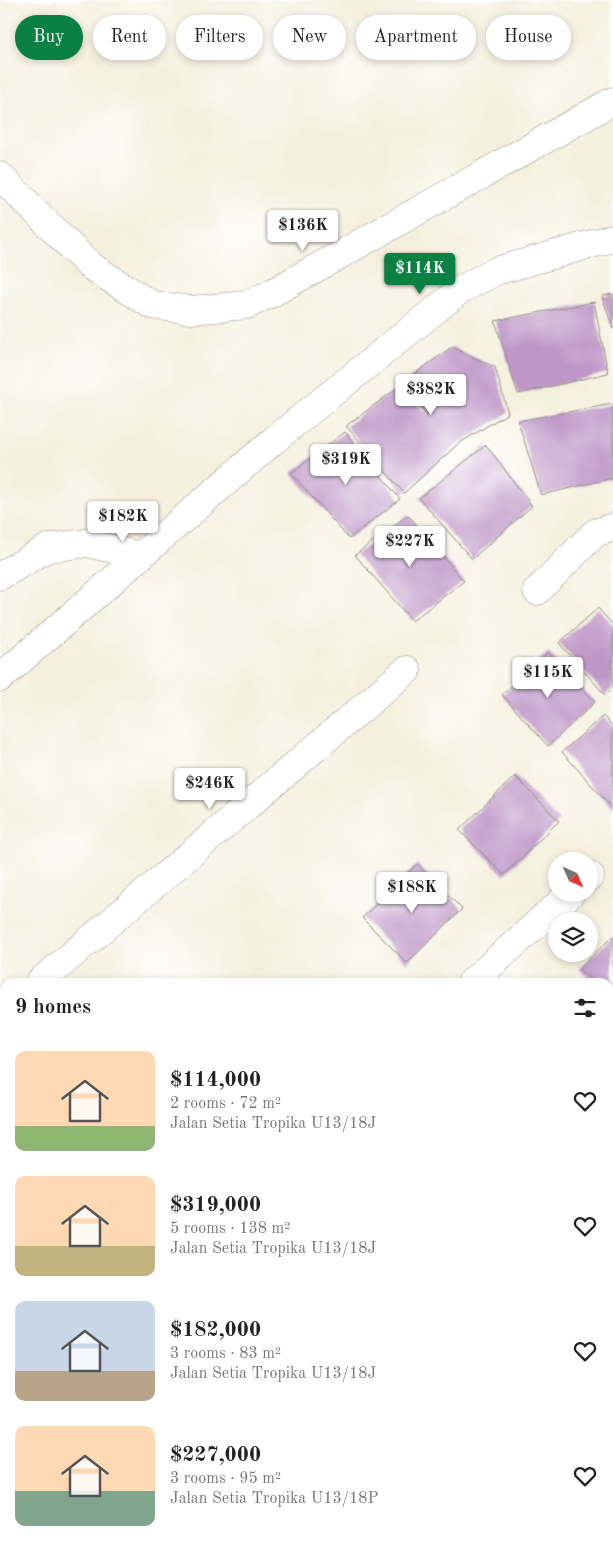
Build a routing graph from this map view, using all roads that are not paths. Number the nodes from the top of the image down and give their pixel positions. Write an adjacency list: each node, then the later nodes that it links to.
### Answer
1 (613, 102): 2 (street)
2 (0, 176)
3 (613, 238): 5 (street)
4 (613, 527): 7 (street)
5 (141, 556): 6 (street); 9 (street)
6 (0, 576)
7 (537, 591)
8 (407, 670): 11 (street)
9 (0, 678)
10 (561, 902): 12 (street)
11 (45, 978)
12 (476, 978)

